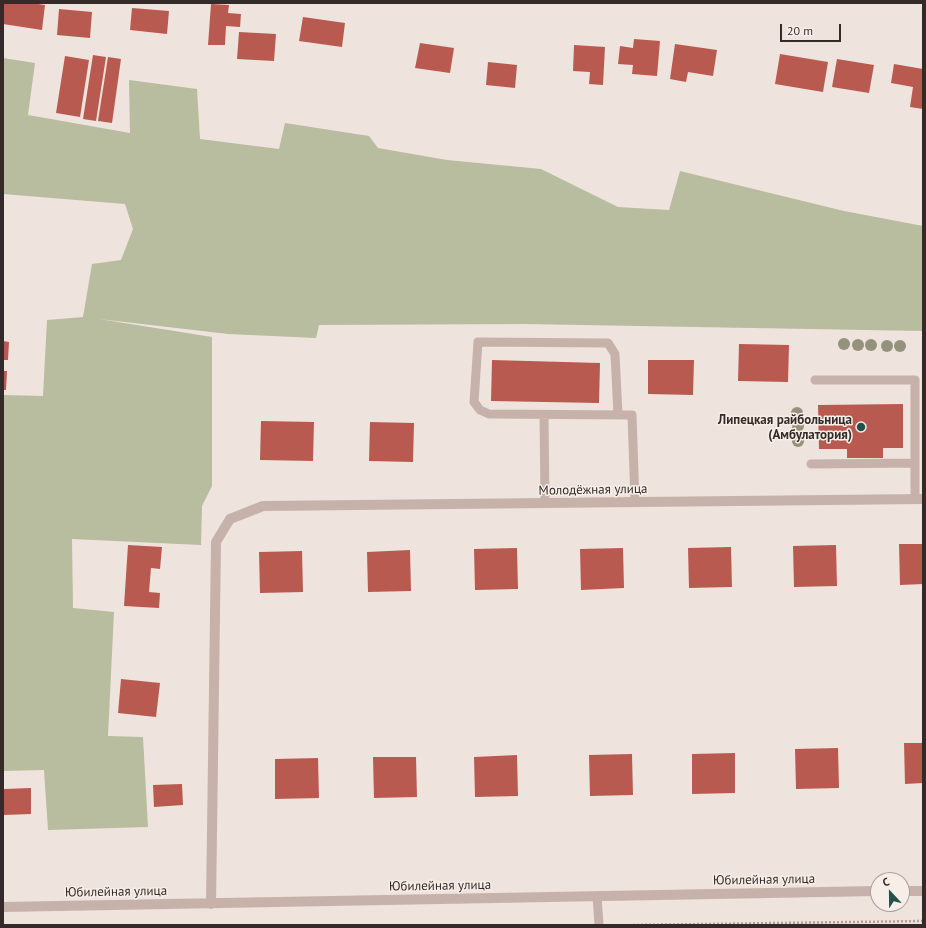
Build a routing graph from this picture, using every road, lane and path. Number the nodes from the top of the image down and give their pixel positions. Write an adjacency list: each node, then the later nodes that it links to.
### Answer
1 (815, 380): 4 (lane)
2 (544, 415): 3 (lane); 3 (lane); 8 (lane)
3 (618, 415): 7 (lane)
4 (915, 463): 5 (lane); 6 (lane)
5 (811, 464)
6 (919, 499): 7 (street, Молодёжная улица)
7 (635, 502): 8 (street, Молодёжная улица)
8 (545, 503): 13 (street, Молодёжная улица)
9 (870, 891): 12 (street, Юбилейная улица)
10 (910, 891): 11 (street)
11 (923, 891)
12 (597, 896): 13 (street, Юбилейная улица); 16 (lane)
13 (210, 904): 14 (street, Юбилейная улица)
14 (4, 908)
15 (923, 921): 17 (path)
16 (599, 925)
17 (634, 925)

